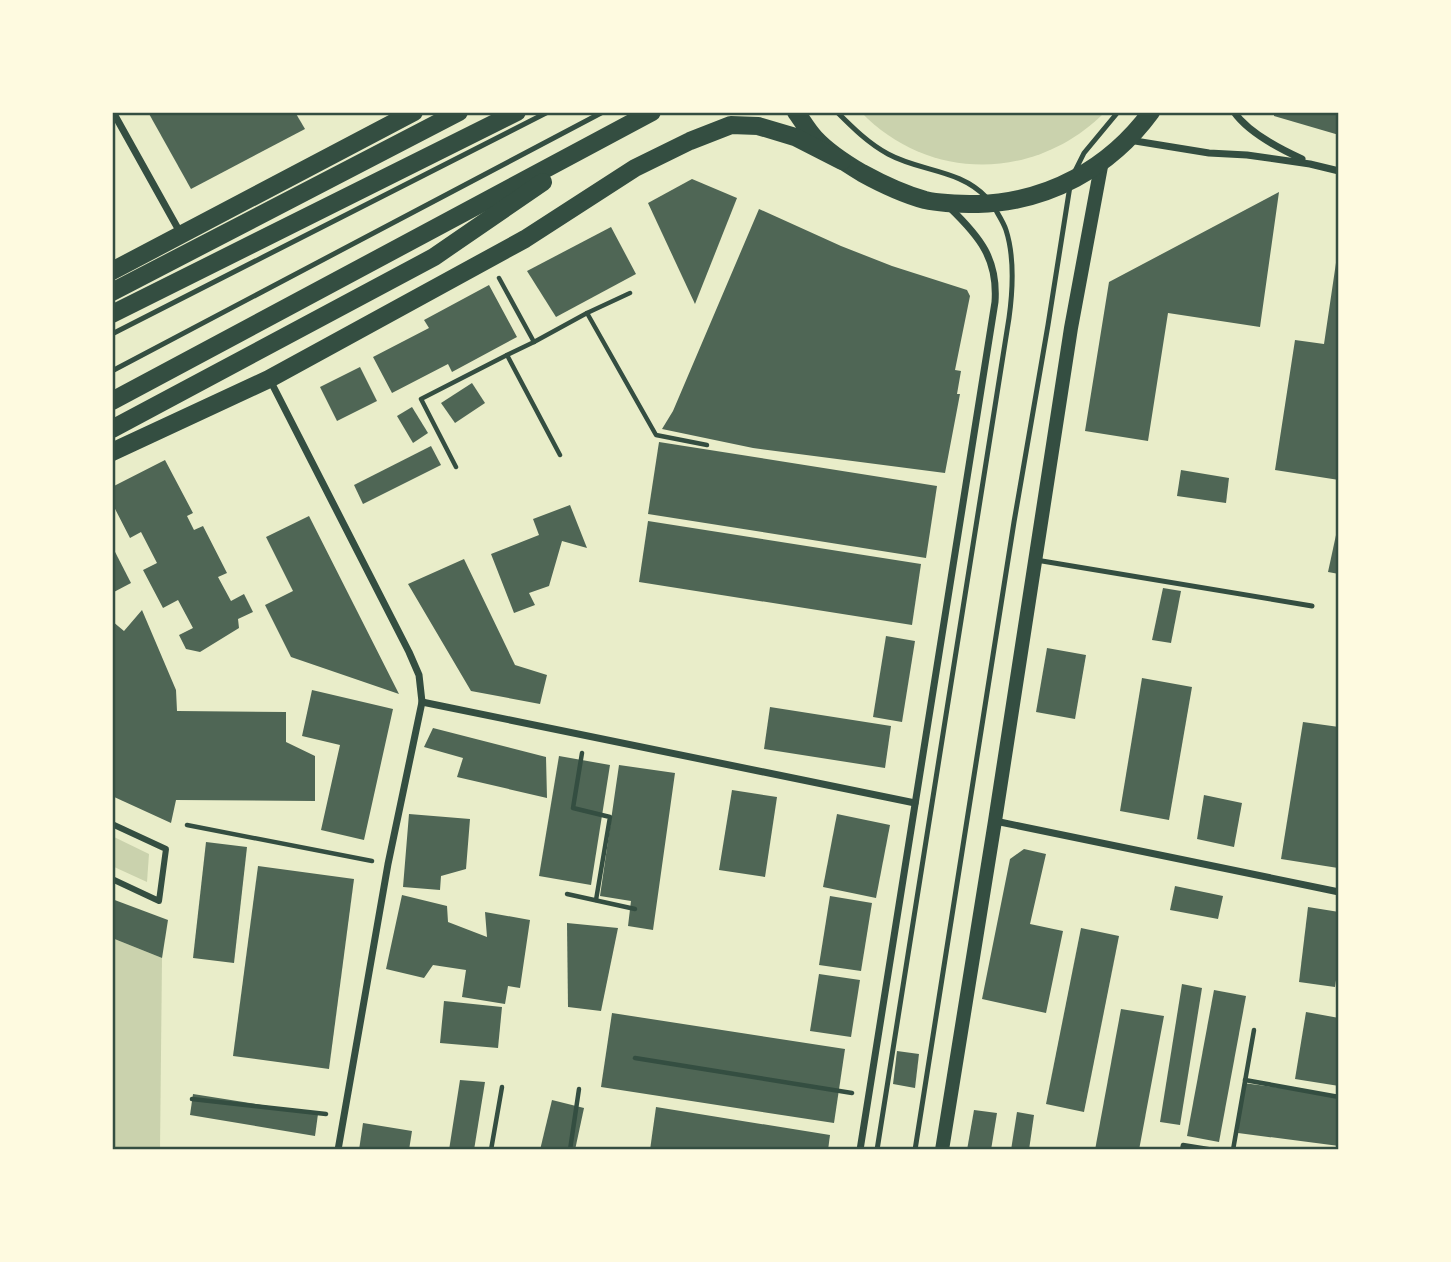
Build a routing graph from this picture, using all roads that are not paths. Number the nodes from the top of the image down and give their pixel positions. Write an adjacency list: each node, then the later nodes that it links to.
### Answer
1 (113, 112): 22 (street)
2 (414, 112): 22 (main road)
3 (459, 112): 24 (main road)
4 (517, 112): 25 (main road)
5 (548, 112): 26 (lane)
6 (603, 112): 27 (lane)
7 (652, 112): 13 (main road)
8 (796, 112): 15 (main road)
9 (837, 112): 21 (lane)
10 (1118, 112): 19 (lane)
11 (1151, 112): 14 (main road)
12 (1234, 112): 17 (street)
13 (612, 134): 29 (main road); 30 (main road)
14 (1128, 140): 16 (main road); 17 (street)
15 (842, 161): 20 (main road); 28 (main road)
16 (1102, 161): 19 (main road); 32 (main road)
17 (1311, 164): 18 (street)
18 (1339, 172)
19 (1071, 182): 21 (main road); 43 (lane)
20 (945, 203): 21 (main road); 35 (street)
21 (993, 204): 42 (lane)
22 (181, 234): 23 (main road)
23 (112, 271)
24 (112, 292)
25 (112, 314)
26 (112, 334)
27 (112, 371)
28 (269, 379): 31 (main road); 34 (street)
29 (112, 401)
30 (112, 429)
31 (112, 452)
32 (1036, 560): 33 (lane); 36 (main road)
33 (1312, 606)
34 (422, 702): 35 (street); 40 (street)
35 (915, 803): 41 (street)
36 (995, 821): 39 (street); 44 (main road)
37 (112, 824): 38 (street)
38 (112, 879)
39 (1339, 892)
40 (338, 1150)
41 (860, 1150)
42 (877, 1150)
43 (915, 1150)
44 (942, 1150)

